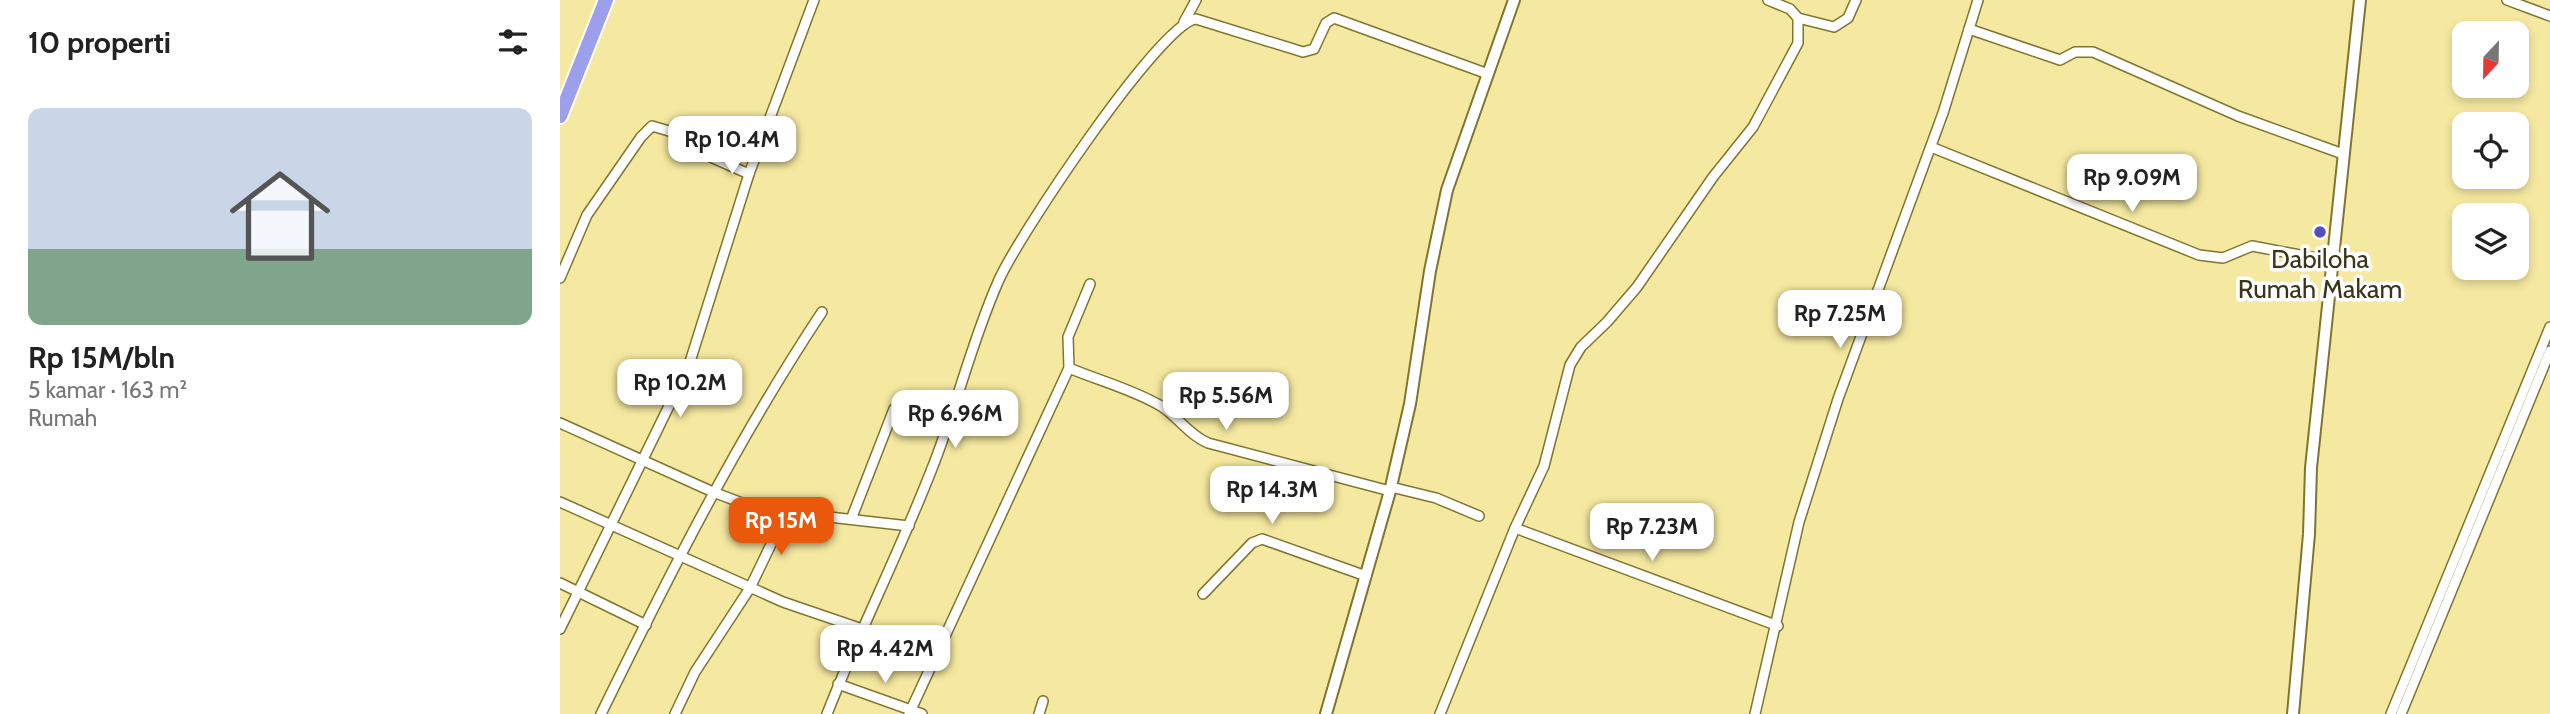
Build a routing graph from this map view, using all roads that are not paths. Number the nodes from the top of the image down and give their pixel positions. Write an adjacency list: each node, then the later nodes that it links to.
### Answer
1 (606, 0): 15 (highway)
2 (814, 0): 18 (street)
3 (1196, 0): 12 (street)
4 (1514, 0): 14 (street)
5 (1768, 0): 11 (street)
6 (1856, 0): 11 (street)
7 (1979, 0): 13 (street)
8 (2360, 0): 17 (street)
9 (2507, 0): 10 (street)
10 (2550, 16)
11 (1798, 18): 37 (street)
12 (1184, 22): 14 (street); 36 (street)
13 (1969, 29): 16 (street); 17 (street)
14 (1488, 74): 29 (street)
15 (560, 116)
16 (1931, 147): 19 (street); 45 (street)
17 (2343, 154): 19 (street)
18 (748, 174): 20 (street); 28 (street)
19 (2332, 261): 59 (street)
20 (560, 278)
21 (1090, 284): 25 (street)
22 (821, 312): 30 (street)
23 (2550, 327): 60 (street)
24 (2550, 351): 61 (street)
25 (1069, 368): 29 (street); 50 (street)
26 (894, 409): 34 (street)
27 (560, 422): 28 (street)
28 (644, 461): 30 (street); 35 (street)
29 (1391, 489): 33 (street); 39 (street)
30 (713, 492): 32 (street); 38 (street)
31 (560, 502): 35 (street)
32 (786, 513): 34 (street); 41 (street)
33 (1479, 516)
34 (852, 517): 36 (street)
35 (612, 526): 38 (street); 42 (street)
36 (909, 526): 47 (street)
37 (1515, 528): 45 (street); 57 (street)
38 (681, 558): 41 (street); 44 (street)
39 (1366, 576): 43 (street); 56 (street)
40 (560, 583): 42 (street)
41 (750, 588): 47 (street); 52 (street)
42 (578, 592): 44 (street); 46 (street)
43 (1203, 594)
44 (646, 625): 51 (street)
45 (1778, 626): 58 (street)
46 (560, 629)
47 (862, 629): 48 (street)
48 (838, 684): 50 (street); 53 (street)
49 (1043, 701): 55 (street)
50 (910, 712): 54 (street)
51 (601, 714)
52 (675, 714)
53 (827, 714)
54 (922, 714)
55 (1039, 714)
56 (1326, 714)
57 (1440, 714)
58 (1755, 714)
59 (2292, 714)
60 (2391, 714)
61 (2401, 714)

